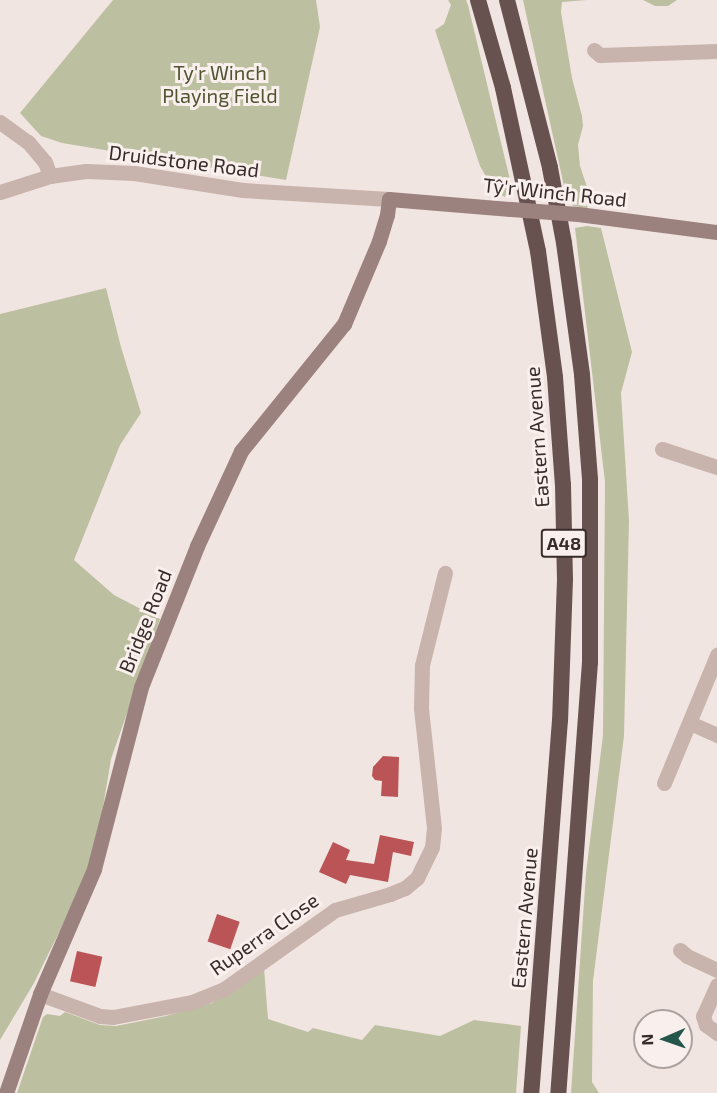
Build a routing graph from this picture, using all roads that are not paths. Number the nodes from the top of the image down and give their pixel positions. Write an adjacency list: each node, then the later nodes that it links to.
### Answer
1 (478, 0): 23 (highway, Eastern Avenue / A48)
2 (507, 0): 24 (highway, A48)
3 (594, 50): 4 (street)
4 (717, 51)
5 (0, 122): 6 (street)
6 (50, 176): 7 (street, Druidstone Road); 8 (street, Druidstone Road)
7 (0, 192)
8 (389, 199): 9 (main road, Tŷ'r Winch Road, bridge); 20 (main road, Bridge Road)
9 (717, 232)
10 (662, 449): 11 (street)
11 (717, 467)
12 (445, 573): 20 (street, Ruperra Close)
13 (717, 655): 14 (street)
14 (690, 723): 15 (street); 16 (street)
15 (717, 735)
16 (664, 783)
17 (680, 950): 18 (street)
18 (717, 970)
19 (717, 985): 21 (street)
20 (40, 994): 22 (main road, Bridge Road)
21 (717, 1033)
22 (6, 1093)
23 (531, 1093)
24 (558, 1093)

